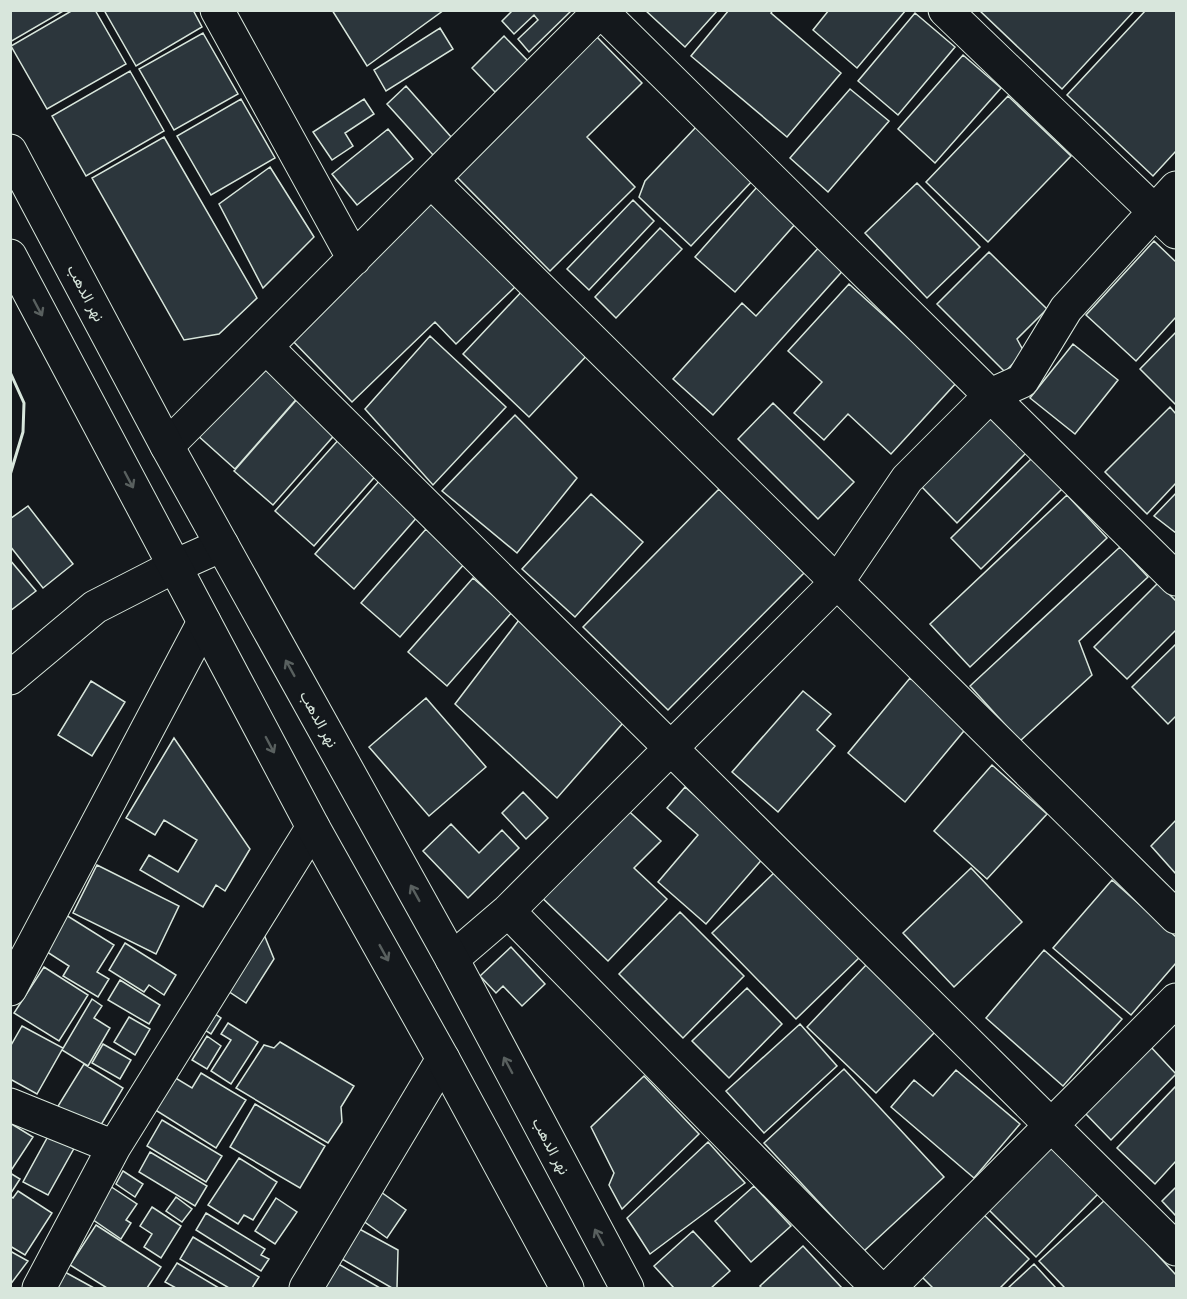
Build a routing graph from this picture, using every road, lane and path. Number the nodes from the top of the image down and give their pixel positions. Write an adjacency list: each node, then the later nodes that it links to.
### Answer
1 (216, 10): 8 (street)
2 (945, 10): 6 (street)
3 (601, 11): 5 (street); 10 (street)
4 (10, 151): 11 (street, نهر الدهب)
5 (431, 181): 8 (street); 15 (street)
6 (1170, 210): 10 (street)
7 (10, 256): 13 (street, one-way to 13)
8 (354, 260): 9 (street)
9 (266, 348): 11 (street); 18 (street)
10 (991, 395): 14 (street); 15 (street)
11 (167, 446): 12 (street, نهر الدهب)
12 (222, 545): 13 (street); 22 (street, نهر الدهب, one-way to 12)
13 (175, 566): 16 (street); 17 (street)
14 (1176, 579)
15 (837, 582): 18 (street); 21 (street)
16 (204, 622): 19 (street, one-way to 19); 23 (street)
17 (10, 678)
18 (671, 748): 20 (street); 27 (street)
19 (313, 826): 25 (street, one-way to 25); 28 (street)
20 (508, 911): 22 (street); 34 (street)
21 (1176, 917)
22 (452, 959): 33 (street, نهر الدهب, one-way to 22)
23 (10, 989)
24 (1176, 1000): 27 (street)
25 (443, 1059): 30 (street); 32 (street)
26 (10, 1105): 28 (street)
27 (1052, 1125): 29 (street); 35 (street)
28 (114, 1147): 31 (street)
29 (1176, 1249)
30 (562, 1285)
31 (39, 1288)
32 (306, 1288)
33 (627, 1288)
34 (878, 1288)
35 (889, 1288)

